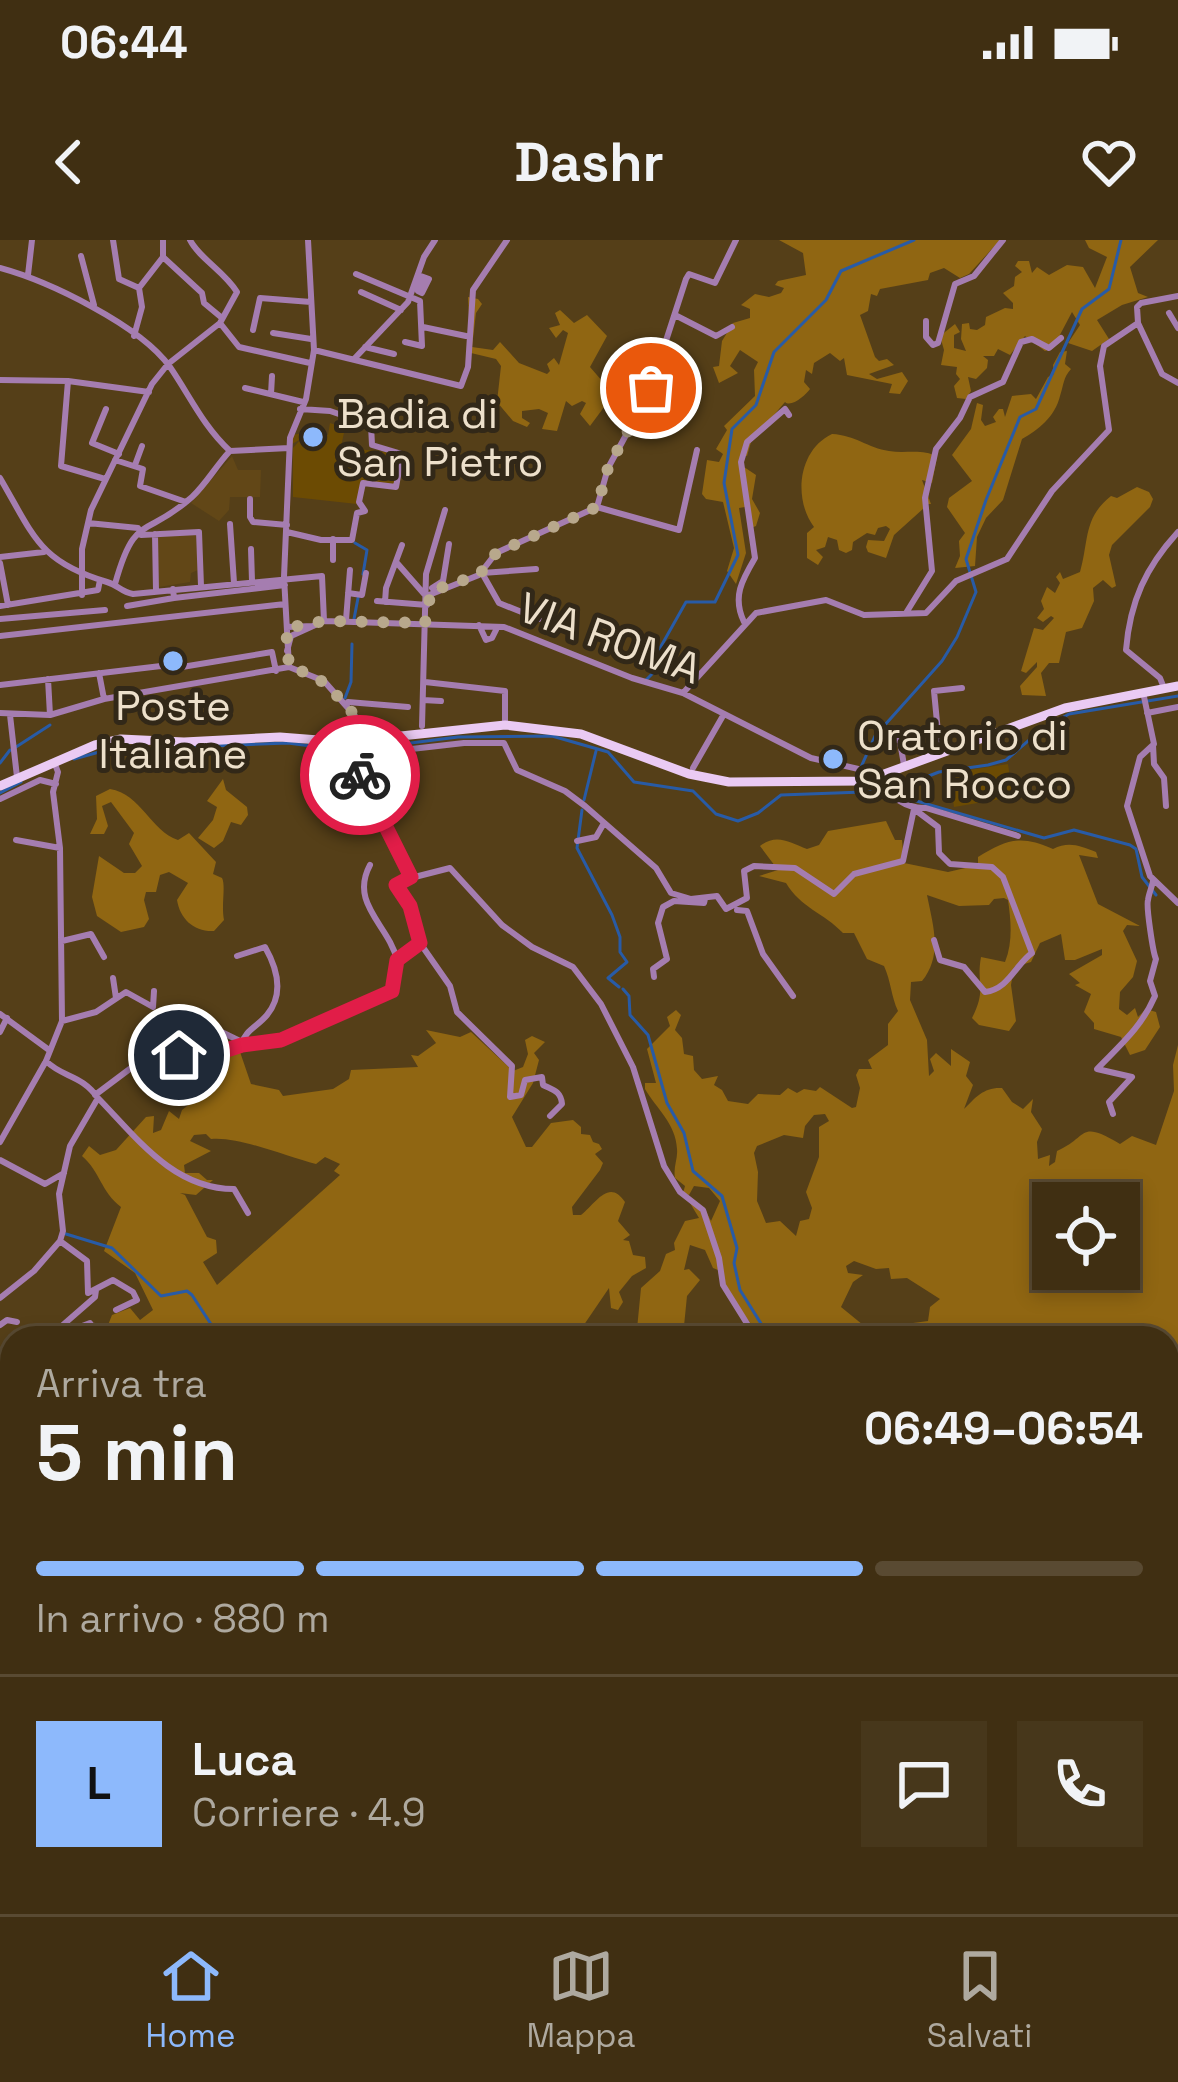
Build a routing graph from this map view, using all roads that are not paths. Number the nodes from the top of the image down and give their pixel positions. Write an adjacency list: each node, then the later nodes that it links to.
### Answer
1 (32, 240): 14 (street)
2 (112, 240): 15 (street)
3 (163, 240): 11 (street)
4 (190, 240): 24 (street)
5 (308, 240): 19 (street)
6 (435, 240): 17 (street)
7 (507, 240): 33 (street)
8 (736, 240): 23 (street)
9 (1003, 240): 25 (street)
10 (80, 256): 20 (street)
11 (163, 257): 15 (street); 24 (street)
12 (0, 268): 14 (street)
13 (356, 274): 17 (street)
14 (28, 275): 20 (street)
15 (139, 288): 32 (street)
16 (361, 292): 21 (street)
17 (411, 296): 21 (street); 27 (street)
18 (1178, 296): 26 (street)
19 (311, 302): 30 (street); 35 (street)
20 (95, 309): 32 (street)
21 (401, 310): 37 (street)
22 (1169, 313): 29 (street)
23 (675, 315): 28 (street); 51 (street)
24 (221, 321): 42 (street); 43 (street)
25 (926, 321)
26 (1138, 322): 47 (street); 102 (street)
27 (423, 327): 33 (street); 36 (street)
28 (732, 327)
29 (1178, 328)
30 (253, 330)
31 (273, 333): 35 (street)
32 (134, 336): 43 (street)
33 (468, 336): 40 (street)
34 (1061, 338): 102 (street)
35 (312, 339): 38 (street)
36 (405, 342)
37 (365, 346): 39 (street); 40 (street)
38 (314, 350): 40 (street); 42 (street)
39 (394, 354)
40 (355, 358)
41 (614, 362): 51 (street)
42 (311, 363): 52 (street)
43 (168, 364): 49 (street); 58 (street)
44 (272, 376): 50 (street)
45 (0, 380): 46 (street)
46 (68, 381): 49 (street); 62 (street)
47 (1178, 383)
48 (245, 388): 50 (street)
49 (148, 392): 59 (street)
50 (272, 394): 52 (street)
51 (646, 398): 65 (street)
52 (302, 405): 56 (street); 74 (street)
53 (106, 409): 59 (street)
54 (789, 415): 107 (street)
55 (142, 446): 60 (street)
56 (290, 448): 58 (street); 71 (street)
57 (697, 450): 65 (street)
58 (230, 451): 64 (street)
59 (117, 457): 60 (street); 62 (street)
60 (135, 467): 64 (street)
61 (0, 478): 78 (street)
62 (105, 479): 68 (street)
63 (250, 499): 71 (street)
64 (186, 502): 67 (street)
65 (597, 507): 85 (street)
66 (445, 510): 97 (street)
67 (154, 522): 70 (street); 73 (street)
68 (87, 523): 70 (street); 86 (street)
69 (230, 524): 90 (street)
70 (138, 528): 73 (street); 91 (street)
71 (287, 528): 74 (street); 89 (street)
72 (1178, 532): 121 (street)
73 (155, 534): 92 (street); 93 (street)
74 (333, 539): 80 (street)
75 (402, 544): 81 (street)
76 (449, 544): 97 (street)
77 (251, 549): 88 (street)
78 (44, 552): 79 (street); 86 (street)
79 (0, 560): 99 (street)
80 (333, 560)
81 (397, 563): 97 (street); 97 (street)
82 (536, 569): 85 (street)
83 (350, 570): 95 (street)
84 (366, 573): 95 (street)
85 (482, 573): 97 (street); 104 (street)
86 (81, 574): 87 (street); 96 (street)
87 (100, 580): 91 (street); 96 (street)
88 (252, 581): 89 (street); 90 (street)
89 (285, 581): 94 (street); 98 (street); 105 (street)
90 (234, 583): 92 (street)
91 (116, 584): 93 (street)
92 (201, 586): 94 (street)
93 (156, 591): 94 (street)
94 (174, 593): 100 (street)
95 (348, 593): 106 (street)
96 (82, 595): 99 (street)
97 (428, 598): 108 (street)
98 (285, 604): 109 (street); 110 (street)
99 (4, 606)
100 (127, 606)
101 (105, 610): 103 (street)
102 (906, 613): 107 (street)
103 (0, 619)
104 (539, 619)
105 (324, 621): 106 (street, VIA ROMA); 109 (street, VIA ROMA)
106 (346, 621): 108 (street, VIA ROMA)
107 (744, 622): 122 (street)
108 (425, 623): 117 (street); 122 (street, VIA ROMA)
109 (290, 631): 112 (street)
110 (0, 636)
111 (221, 660): 113 (street); 114 (street); 116 (street)
112 (289, 667): 113 (street); 126 (street)
113 (276, 671): 116 (street)
114 (99, 673): 115 (street); 123 (street)
115 (48, 679): 118 (street); 133 (street)
116 (222, 681): 123 (street)
117 (425, 682): 124 (street); 134 (street)
118 (0, 685)
119 (1178, 686): 121 (main road)
120 (962, 688): 140 (street)
121 (1165, 688): 127 (main road)
122 (683, 693): 131 (street, VIA ROMA)
123 (104, 698): 133 (street)
124 (424, 700): 125 (street); 135 (street)
125 (441, 701)
126 (344, 702): 128 (street); 137 (street)
127 (1145, 704): 129 (street); 138 (street); 140 (main road)
128 (408, 707)
129 (1178, 707)
130 (0, 713): 132 (street)
131 (724, 714): 142 (street); 145 (street, VIA ROMA)
132 (10, 715): 133 (street); 144 (street)
133 (50, 715)
134 (505, 719): 137 (main road); 145 (main road)
135 (422, 726)
136 (893, 736): 143 (street)
137 (358, 743): 139 (street); 141 (main road)
138 (1154, 745): 149 (street); 158 (street)
139 (359, 755): 151 (street); 157 (street)
140 (940, 756): 143 (main road)
141 (56, 766): 144 (main road); 146 (street)
142 (693, 768)
143 (905, 769): 145 (main road)
144 (17, 777): 147 (main road)
145 (869, 779): 150 (street, VIA ROMA)
146 (56, 784): 148 (street); 155 (street)
147 (0, 786)
148 (0, 799)
149 (1166, 806)
150 (914, 808): 152 (street); 161 (street); 162 (street)
151 (604, 823): 154 (street); 159 (street)
152 (1018, 836)
153 (16, 840): 155 (street)
154 (578, 841)
155 (60, 848): 163 (street)
156 (370, 865): 167 (street)
157 (411, 877): 164 (street); 196 (street)
158 (1153, 880): 160 (street); 181 (street)
159 (705, 897): 161 (street); 168 (street)
160 (1178, 903)
161 (729, 909): 171 (street)
162 (934, 940)
163 (62, 941): 166 (street); 174 (street)
164 (420, 943): 167 (street); 182 (street)
165 (237, 956): 177 (street)
166 (104, 957)
167 (397, 960): 177 (street)
168 (654, 976)
169 (113, 978): 172 (street)
170 (154, 991): 172 (street)
171 (793, 996)
172 (116, 998): 174 (street)
173 (3, 1016): 176 (street); 178 (street)
174 (62, 1021): 178 (street)
175 (201, 1022): 177 (street)
176 (0, 1032)
177 (242, 1044): 180 (street)
178 (49, 1050): 179 (street)
179 (46, 1061): 180 (street); 183 (street)
180 (96, 1097): 185 (street); 186 (street)
181 (1113, 1114)
182 (550, 1117)
183 (0, 1142)
184 (0, 1160): 185 (street)
185 (64, 1173): 187 (street)
186 (248, 1213)
187 (60, 1241): 188 (street); 189 (street)
188 (96, 1290): 190 (street); 192 (street)
189 (0, 1298)
190 (116, 1310)
191 (17, 1322): 193 (street)
192 (62, 1324)
193 (0, 1325)
194 (80, 1326): 195 (street)
195 (93, 1326)
196 (749, 1326)

